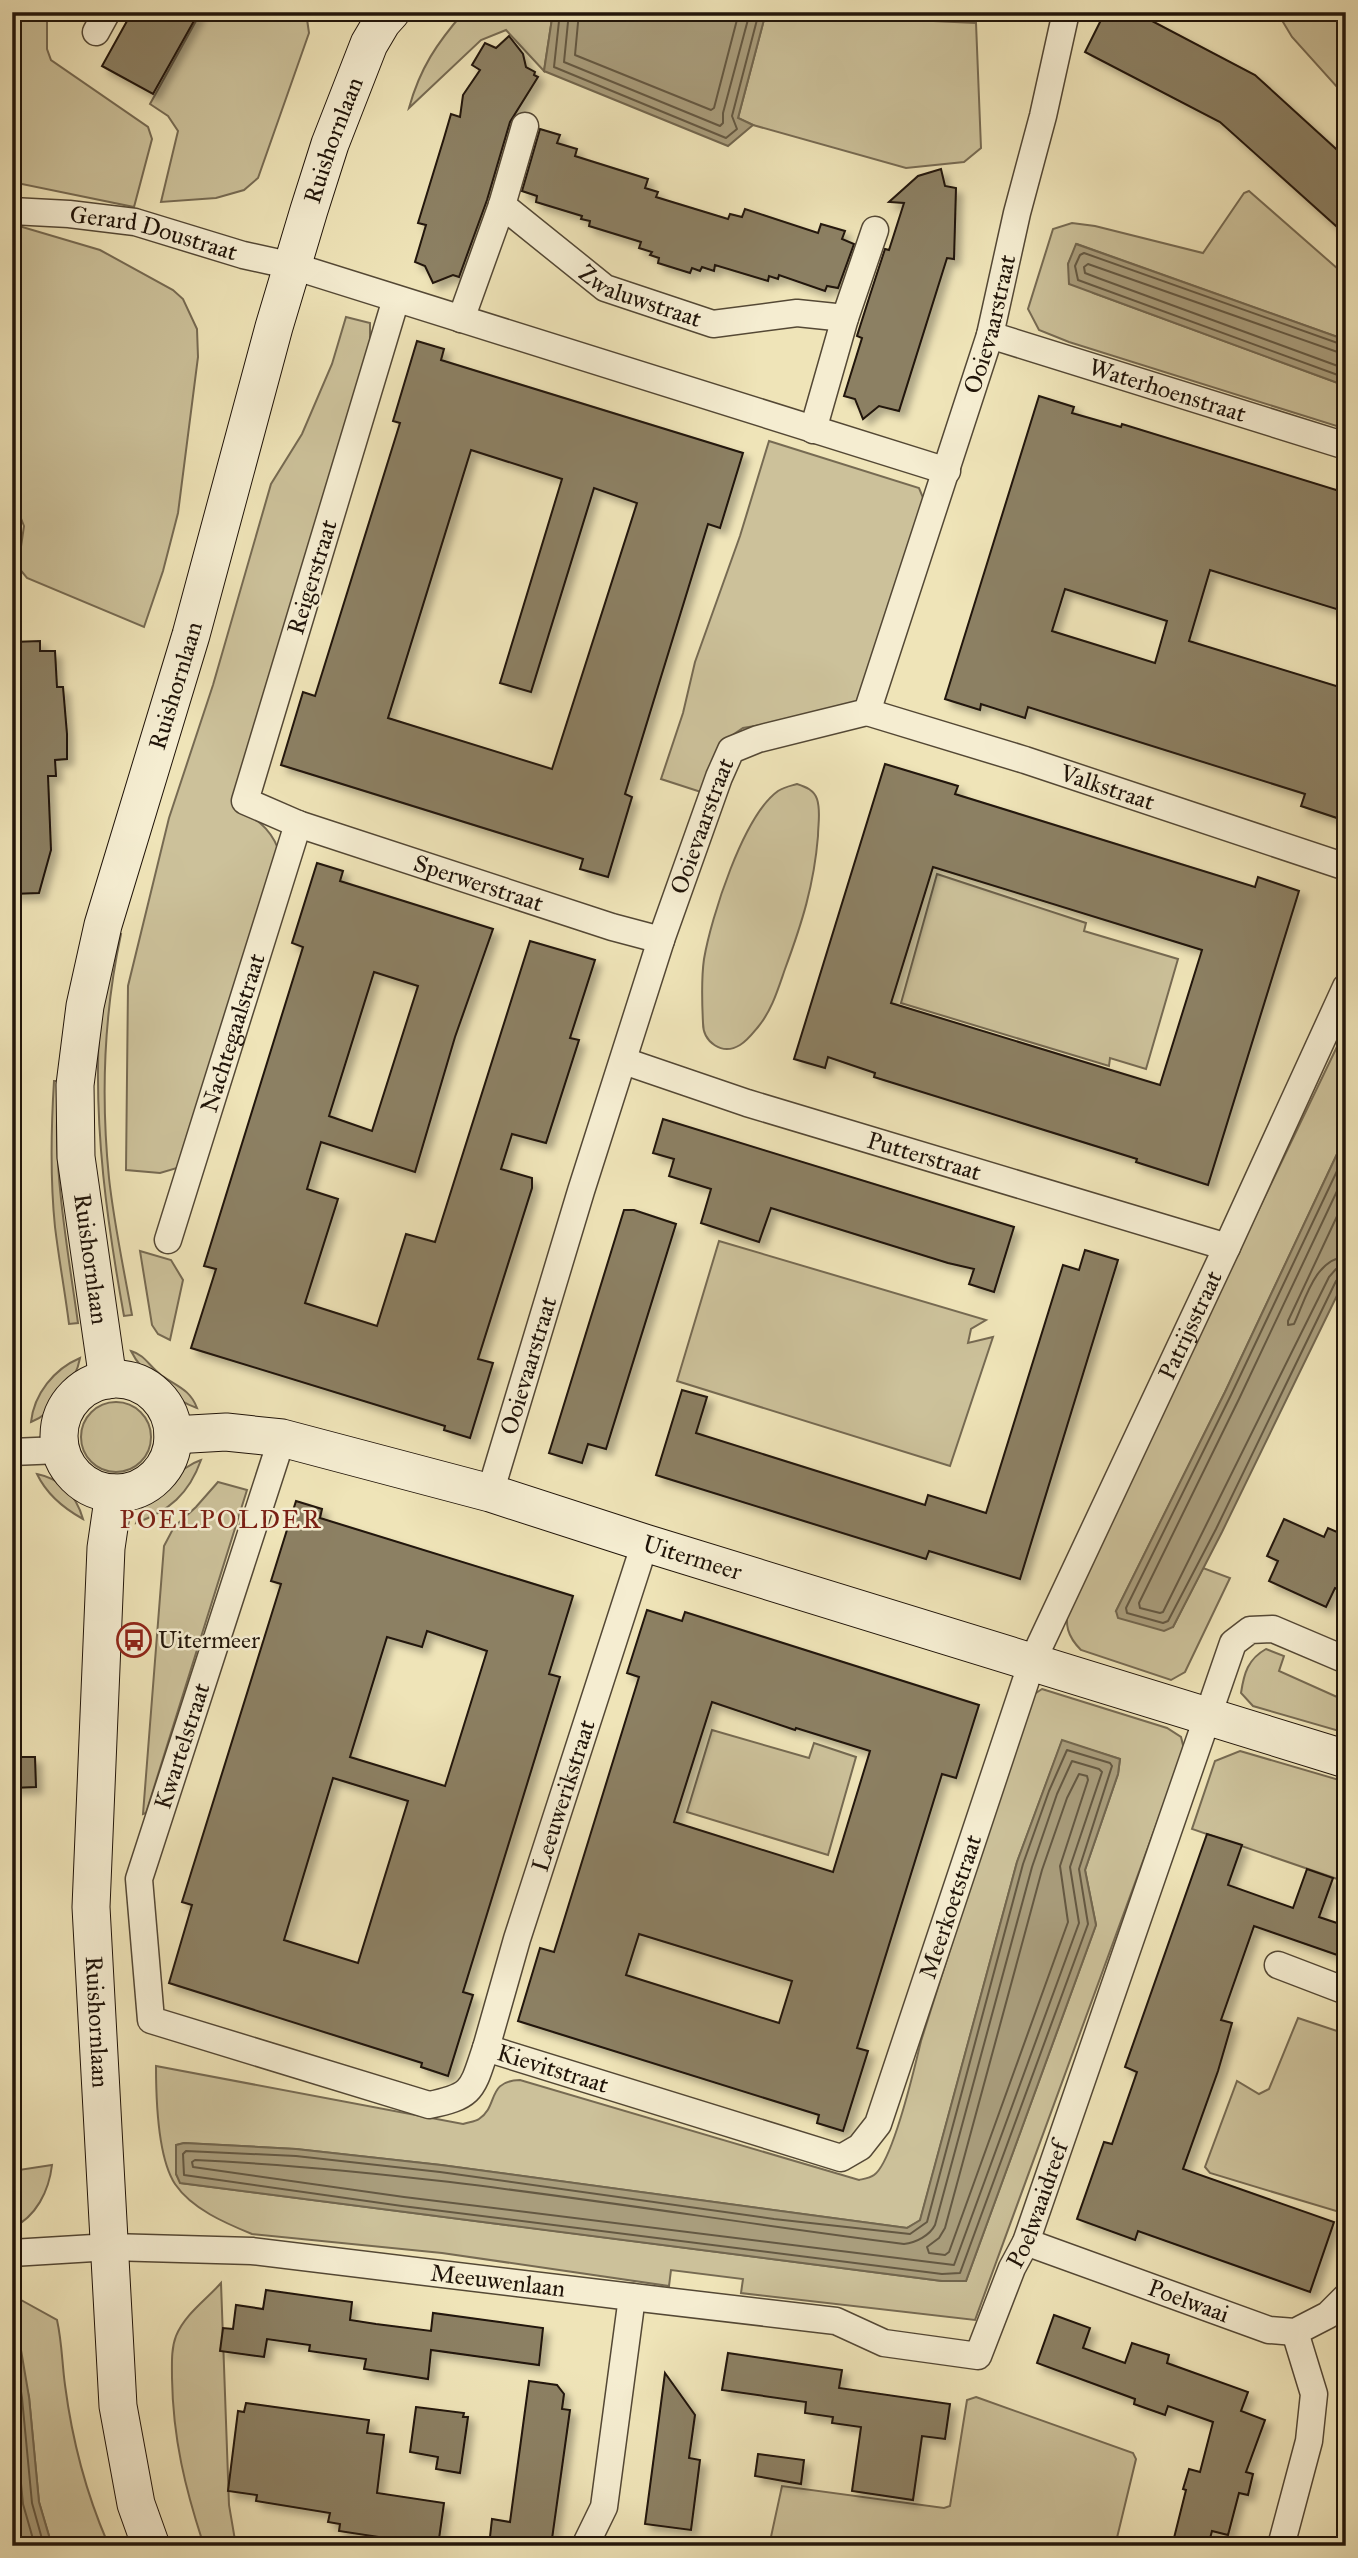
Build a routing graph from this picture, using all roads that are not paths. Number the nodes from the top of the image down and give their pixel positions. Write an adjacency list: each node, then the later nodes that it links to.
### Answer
1 (391, 12): 7 (main road, Ruishornlaan)
2 (1066, 12): 11 (street, Ooievaarstraat)
3 (526, 126): 4 (street)
4 (502, 205): 9 (street, Zwaluwstraat); 10 (street)
5 (12, 211): 7 (street, Gerard Doustraat)
6 (875, 230): 9 (street)
7 (293, 266): 8 (street); 23 (main road, Ruishornlaan)
8 (396, 299): 10 (street); 16 (street, Reigerstraat)
9 (845, 318): 12 (street)
10 (461, 319): 12 (street)
11 (990, 335): 13 (street, Waterhoenstraat); 14 (street, Ooievaarstraat)
12 (813, 430): 14 (street)
13 (1346, 446)
14 (947, 471): 15 (street, Ooievaarstraat)
15 (867, 712): 17 (street, Valkstraat); 18 (street, Ooievaarstraat)
16 (298, 824): 18 (street, Sperwerstraat); 21 (street, Nachtegaalstraat)
17 (1346, 867)
18 (661, 940): 20 (street, Ooievaarstraat)
19 (1346, 987): 22 (street, Patrijsstraat)
20 (624, 1061): 22 (street, Putterstraat); 29 (street, Ooievaarstraat)
21 (167, 1240)
22 (1227, 1247): 32 (street, Patrijsstraat)
23 (108, 1380): 24 (main road); 26 (main road)
24 (173, 1435): 25 (main road, Uitermeer); 28 (main road)
25 (282, 1438): 29 (main road, Uitermeer); 37 (street, Kwartelstraat)
26 (60, 1450): 27 (street); 28 (main road)
27 (12, 1452)
28 (114, 1493): 41 (main road, Ruishornlaan)
29 (489, 1493): 30 (main road, Uitermeer)
30 (645, 1543): 32 (main road, Uitermeer); 38 (street, Leeuwerikstraat)
31 (1346, 1660): 33 (street, Poelwaaidreef)
32 (1032, 1662): 33 (main road, Uitermeer); 39 (street, Meerkoetstraat)
33 (1207, 1717): 34 (main road, Uitermeer); 40 (street, Poelwaaidreef)
34 (1346, 1759)
35 (1278, 1965): 36 (street)
36 (1346, 1991)
37 (151, 2020): 38 (street, Kievitstraat)
38 (486, 2048): 39 (street, Kievitstraat)
39 (860, 2147)
40 (1026, 2242): 43 (street, Poelwaaidreef); 45 (street, Poelwaai)
41 (110, 2248): 42 (street, Meeuwenlaan); 43 (street, Meeuwenlaan); 46 (main road, Ruishornlaan)
42 (12, 2253)
43 (632, 2297): 47 (street)
44 (1346, 2297): 45 (street)
45 (1295, 2332): 48 (street)
46 (151, 2546)
47 (585, 2546)
48 (1281, 2546)

